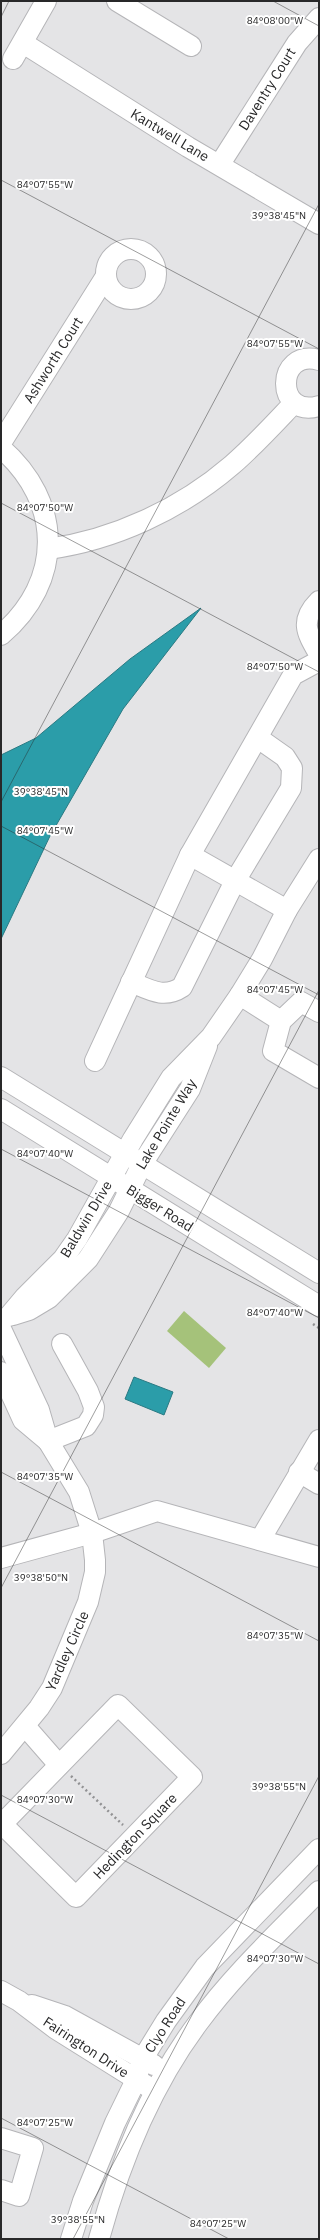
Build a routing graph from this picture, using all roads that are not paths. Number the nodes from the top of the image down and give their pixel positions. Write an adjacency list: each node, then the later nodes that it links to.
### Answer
1 (46, 1): 5 (street, Kantwell Lane)
2 (118, 1): 4 (street)
3 (319, 18): 5 (street, Daventry Court)
4 (190, 46)
5 (220, 164): 6 (street, Kantwell Lane)
6 (319, 224)
7 (106, 276): 11 (street, Ashworth Court)
8 (319, 360): 9 (street)
9 (294, 403): 10 (street); 13 (street)
10 (319, 406)
11 (1, 443)
12 (1, 448): 13 (street)
13 (48, 549): 15 (street)
14 (319, 601): 16 (street)
15 (1, 635)
16 (319, 654)
17 (319, 661): 18 (street)
18 (258, 738): 19 (street); 21 (street)
19 (190, 855): 21 (street); 23 (street)
20 (319, 859): 22 (street, Lake Pointe Way)
21 (235, 881): 22 (street); 23 (street)
22 (287, 910): 24 (street, Lake Pointe Way)
23 (131, 982): 28 (street)
24 (240, 995): 26 (street); 27 (street, Lake Pointe Way)
25 (319, 1012): 26 (street)
26 (281, 1021): 30 (street)
27 (211, 1037): 32 (street, Lake Pointe Way); 33 (street, Lake Pointe Way)
28 (95, 1061)
29 (1, 1077): 32 (street, Bigger Road)
30 (319, 1078)
31 (1, 1109): 34 (street, Bigger Road)
32 (125, 1153): 33 (street, Bigger Road); 34 (street, Baldwin Drive)
33 (142, 1164): 35 (street, Lake Pointe Way); 36 (street, Bigger Road)
34 (111, 1178): 35 (street, Bigger Road); 38 (street, Baldwin Drive)
35 (129, 1189): 37 (street, Bigger Road); 38 (street, Baldwin Drive)
36 (319, 1274)
37 (319, 1306)
38 (4, 1322): 42 (street, Yardley Circle)
39 (62, 1344): 42 (street)
40 (1, 1372): 42 (street, Yardley Circle)
41 (319, 1440): 43 (street)
42 (48, 1441): 45 (street, Yardley Circle)
43 (299, 1472): 44 (street); 46 (street)
44 (319, 1484)
45 (92, 1533): 46 (street); 48 (street); 49 (street, Yardley Circle)
46 (260, 1540): 47 (street)
47 (319, 1557)
48 (1, 1558)
49 (25, 1726): 50 (street, Yardley Circle); 51 (street)
50 (1, 1754)
51 (59, 1765): 51 (street, Hedington Square)
52 (319, 1849): 56 (street, Clyo Road)
53 (319, 1891): 57 (street, Clyo Road)
54 (1, 1991): 55 (street, Fairington Drive)
55 (19, 2001): 56 (street, Fairington Drive); 58 (street, Fairington Drive)
56 (142, 2060): 57 (street, Fairington Drive); 58 (street, Clyo Road)
57 (166, 2071): 59 (street, Clyo Road)
58 (136, 2080): 59 (street, Fairington Drive); 62 (street, Clyo Road)
59 (156, 2090): 63 (street, Clyo Road)
60 (1, 2138): 61 (street)
61 (1, 2190)
62 (72, 2239)
63 (99, 2239)

